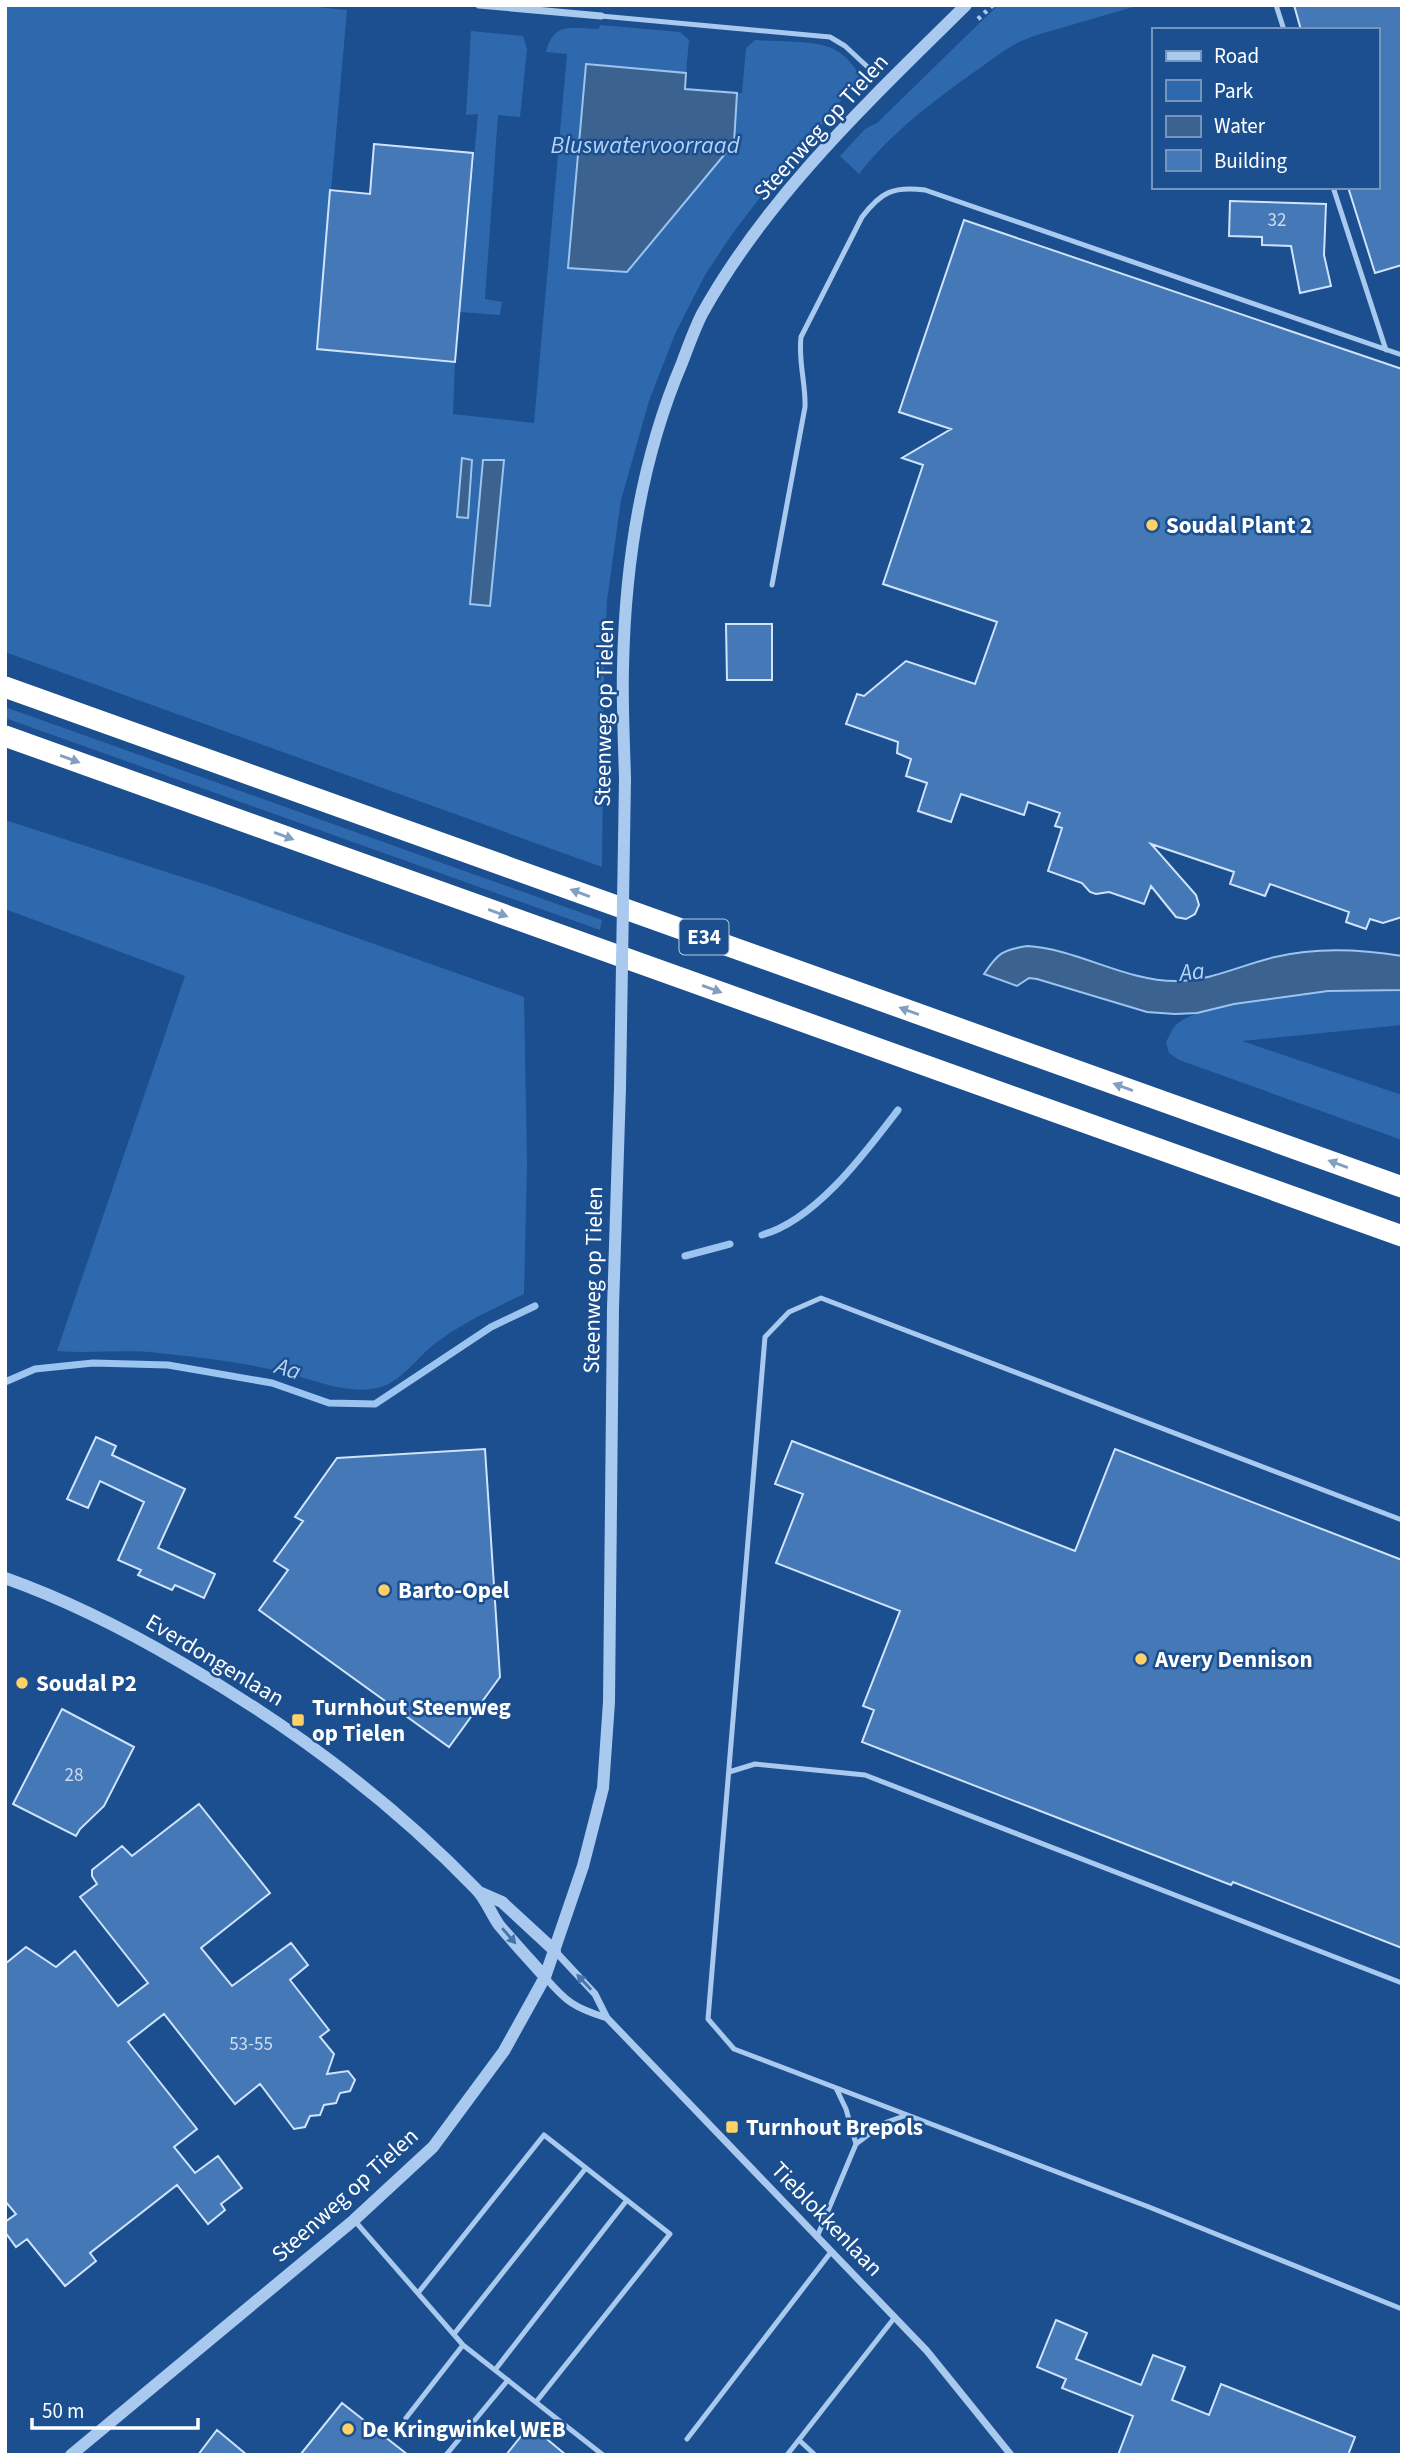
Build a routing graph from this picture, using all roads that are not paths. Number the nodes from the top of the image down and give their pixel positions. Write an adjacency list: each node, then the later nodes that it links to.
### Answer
1 (479, 5): 4 (street)
2 (966, 5): 19 (street, Steenweg op Tielen, bridge)
3 (1276, 5): 5 (lane)
4 (601, 16): 6 (lane)
5 (1283, 28)
6 (872, 71)
7 (1334, 189): 8 (lane)
8 (1386, 350): 9 (lane); 10 (lane)
9 (1402, 355)
10 (772, 585)
11 (5, 687): 13 (highway, E34, one-way to 11)
12 (5, 736): 14 (highway, E34, one-way to 14)
13 (1402, 1187)
14 (1402, 1236)
15 (1402, 1520): 17 (lane)
16 (5, 1578): 18 (street, Everdongenlaan)
17 (729, 1772): 21 (lane); 23 (lane)
18 (479, 1892): 19 (street, Everdongenlaan); 20 (street, Everdongenlaan, one-way to 20)
19 (555, 1951): 20 (street, Steenweg op Tielen); 22 (street, Tieblokkenlaan, one-way to 19)
20 (545, 1977): 22 (street, Tieblokkenlaan); 28 (street, Steenweg op Tielen)
21 (1402, 1983)
22 (607, 2018): 29 (street, Tieblokkenlaan)
23 (836, 2088): 24 (lane); 25 (lane)
24 (907, 2115): 25 (lane); 32 (lane)
25 (856, 2144): 29 (lane)
26 (586, 2168): 27 (lane); 31 (lane); 34 (lane)
27 (627, 2200): 36 (lane); 38 (lane)
28 (354, 2220): 31 (lane); 42 (street, Steenweg op Tielen)
29 (817, 2237): 30 (street, Tieblokkenlaan)
30 (831, 2252): 33 (street, Tieblokkenlaan); 40 (lane)
31 (418, 2292): 34 (lane)
32 (1402, 2309)
33 (895, 2317): 41 (lane); 47 (street, Tieblokkenlaan)
34 (454, 2334): 35 (lane)
35 (463, 2345): 36 (lane); 39 (lane)
36 (495, 2370): 37 (lane)
37 (508, 2381): 38 (lane); 43 (lane)
38 (536, 2402): 44 (lane)
39 (406, 2418)
40 (687, 2439)
41 (799, 2440): 45 (lane); 46 (lane)
42 (71, 2455)
43 (446, 2455)
44 (603, 2455)
45 (787, 2455)
46 (816, 2455)
47 (1011, 2455)

